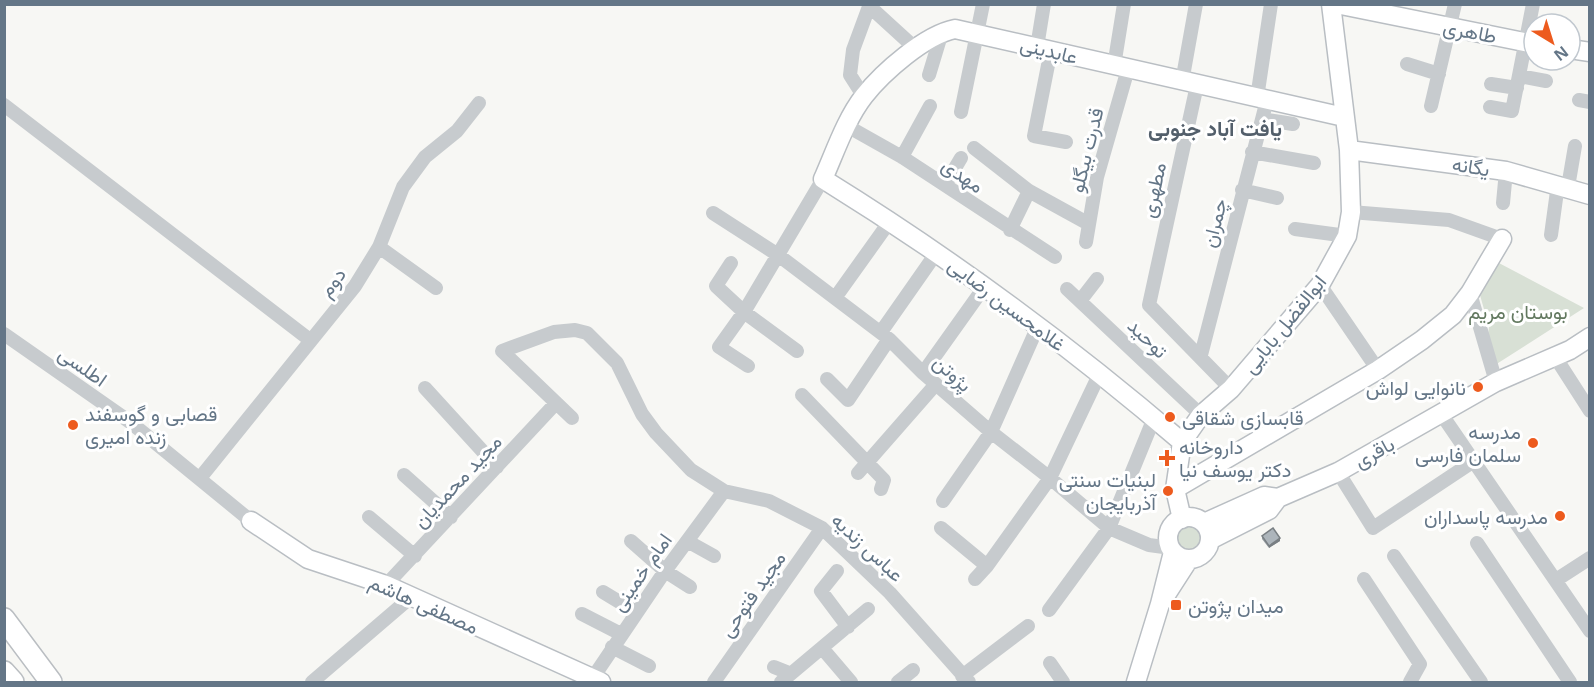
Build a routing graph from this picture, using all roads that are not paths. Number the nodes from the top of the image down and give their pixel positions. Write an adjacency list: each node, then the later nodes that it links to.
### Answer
1 (984, 4): 14 (street)
2 (1044, 4): 17 (street)
3 (1124, 4): 19 (street, قدرت بیگلو)
4 (1196, 4): 25 (street)
5 (1271, 4): 28 (street, چمران)
6 (1331, 4): 35 (street, ابوالفضل بابایی)
7 (1336, 4): 10 (street, طاهری)
8 (1455, 4): 12 (street)
9 (869, 5): 16 (street); 27 (street)
10 (1369, 8): 11 (street, طاهری)
11 (1402, 11): 12 (street, طاهری)
12 (1450, 27): 15 (street, طاهری); 21 (street)
13 (942, 32): 14 (street, عابدینی); 16 (street); 22 (street)
14 (978, 33): 17 (street, عابدینی); 34 (street)
15 (1522, 42)
16 (915, 48): 27 (street)
17 (1044, 48): 19 (street, عابدینی); 39 (street)
18 (1407, 64): 21 (street)
19 (1121, 67): 25 (street, عابدینی); 59 (street, قدرت بیگلو)
20 (1522, 69): 24 (street)
21 (1439, 74): 32 (street)
22 (929, 75)
23 (1546, 81): 24 (street)
24 (1518, 82): 26 (street); 33 (street)
25 (1190, 83): 28 (street, عابدینی); 88 (street, مطهری)
26 (1491, 84)
27 (864, 97): 38 (street)
28 (1262, 99): 35 (street, عابدینی); 36 (street, چمران)
29 (479, 103): 66 (street, دوم)
30 (4, 105): 84 (street)
31 (930, 106): 44 (street)
32 (1431, 106)
33 (1490, 107)
34 (961, 112)
35 (1344, 117): 42 (street, ابوالفضل بابایی)
36 (1262, 118): 37 (street); 43 (street, چمران)
37 (1293, 124)
38 (847, 126): 44 (street, مهدی); 48 (street)
39 (1066, 142)
40 (1575, 146): 50 (street)
41 (974, 148): 52 (street)
42 (1349, 150): 47 (street, یگانه); 56 (street, ابوالفضل بابایی)
43 (1252, 152): 46 (street); 51 (street, چمران)
44 (902, 157): 49 (street, مهدی)
45 (961, 158): 49 (street)
46 (1314, 163)
47 (1506, 171): 50 (street, یگانه); 55 (street)
48 (823, 179): 58 (street, غلامحسین رضایی); 68 (street)
49 (945, 185): 61 (street, مهدی)
50 (1563, 186): 53 (street, یگانه); 62 (street)
51 (1242, 190): 54 (street); 88 (street, چمران)
52 (1029, 191): 59 (street); 61 (street)
53 (1590, 195)
54 (1277, 198)
55 (1503, 203)
56 (1351, 212): 63 (street, ابوالفضل بابایی); 64 (street)
57 (713, 213): 68 (street, پژوتن)
58 (890, 221): 67 (street, غلامحسین رضایی); 77 (street)
59 (1089, 224): 65 (street, قدرت بیگلو)
60 (1295, 229): 63 (street)
61 (1010, 230): 69 (street, مهدی)
62 (1551, 235)
63 (1347, 236): 72 (street, ابوالفضل بابایی)
64 (1502, 239): 76 (street)
65 (1086, 242)
66 (379, 247): 74 (street); 84 (street, دوم)
67 (938, 252): 73 (street, غلامحسین رضایی); 82 (street)
68 (778, 255): 77 (street, پژوتن); 79 (street)
69 (1055, 258)
70 (731, 263): 79 (street)
71 (1097, 279): 78 (street)
72 (1320, 285): 90 (street); 97 (street, ابوالفضل بابایی)
73 (985, 286): 80 (street, غلامحسین رضایی); 91 (street)
74 (436, 288)
75 (1067, 289): 78 (street, توحید)
76 (1470, 293): 90 (street); 94 (street)
77 (836, 298): 82 (street, پژوتن)
78 (1080, 301): 101 (street, توحید)
79 (744, 312): 85 (street); 89 (street)
80 (1038, 326): 92 (street, غلامحسین رضایی); 105 (street)
81 (4, 334): 112 (street, اطلسی)
82 (885, 335): 91 (street, پژوتن); 93 (street)
83 (1590, 337): 87 (street, باقری)
84 (309, 340): 112 (street, دوم)
85 (797, 351)
86 (1590, 352): 87 (street)
87 (1562, 353): 94 (street, باقری); 100 (street)
88 (1201, 355): 97 (street)
89 (748, 366)
90 (1378, 370): 115 (street)
91 (923, 373): 95 (street, پژوتن)
92 (1099, 375): 104 (street, غلامحسین رضایی); 113 (street)
93 (827, 379)
94 (1496, 382): 102 (street, باقری)
95 (936, 384): 105 (street, پژوتن); 109 (street)
96 (425, 388): 108 (street)
97 (1230, 389): 101 (street, ابوالفضل بابایی)
98 (802, 395): 109 (street)
99 (556, 403): 103 (street); 108 (street, مجید محمدیان); 116 (street, عباس زندیه)
100 (1590, 411)
101 (1201, 415): 106 (street, ابوالفضل بابایی)
102 (1442, 415): 107 (street); 110 (street, باقری)
103 (572, 418)
104 (1154, 418): 106 (street, غلامحسین رضایی); 124 (street)
105 (991, 432): 113 (street, پژوتن); 117 (street)
106 (1182, 442): 115 (street, ابوالفضل بابایی)
107 (1474, 461): 110 (street); 139 (street)
108 (497, 467): 119 (street, مجید محمدیان)
109 (862, 469): 114 (street)
110 (1338, 472): 125 (street, باقری)
111 (404, 475): 119 (street)
112 (200, 478): 121 (street, اطلسی)
113 (1050, 478): 124 (street, پژوتن); 134 (street)
114 (882, 489)
115 (1175, 489): 120 (street, ابوالفضل بابایی)
116 (724, 492): 122 (street, عباس زندیه); 127 (street, امام خمینی)
117 (943, 501)
118 (369, 517): 130 (street)
119 (451, 518): 130 (street, مجید محمدیان)
120 (1182, 519): 125 (street); 129 (street)
121 (251, 521): 140 (street, مصطفی هاشم)
122 (822, 528): 162 (street, عباس زندیه); 167 (street, مجید فتوحی)
123 (941, 528): 134 (street)
124 (1109, 528): 129 (street, پژوتن); 145 (street)
125 (1207, 532): 129 (street)
126 (631, 541): 135 (street)
127 (687, 541): 131 (street); 135 (street, امام خمینی)
128 (1477, 543): 173 (street)
129 (1178, 553): 170 (street)
130 (415, 556): 140 (street, مجید محمدیان)
131 (714, 556)
132 (1394, 556): 172 (street)
133 (1590, 558): 139 (street)
134 (987, 566): 137 (street)
135 (665, 571): 141 (street); 146 (street, امام خمینی)
136 (837, 571): 150 (street)
137 (975, 579)
138 (1364, 579): 171 (street)
139 (1556, 580): 151 (street)
140 (386, 585): 143 (street, مصطفی هاشم)
141 (690, 587)
142 (603, 592): 146 (street)
143 (410, 598): 163 (street, مصطفی هاشم); 166 (street)
144 (868, 609): 150 (street)
145 (1049, 610)
146 (636, 612): 152 (street, امام خمینی)
147 (582, 614): 152 (street)
148 (4, 620): 165 (main road)
149 (1028, 626): 162 (street)
150 (848, 627): 154 (street)
151 (1590, 631)
152 (621, 634): 153 (street, امام خمینی)
153 (612, 647): 156 (street); 163 (street, امام خمینی)
154 (822, 648): 160 (street); 161 (street)
155 (1050, 663): 169 (street)
156 (649, 666)
157 (774, 667): 160 (street)
158 (914, 670): 168 (street)
159 (4, 672): 164 (main road)
160 (785, 678)
161 (845, 680)
162 (965, 680)
163 (595, 681)
164 (13, 682)
165 (51, 682)
166 (312, 682)
167 (714, 682)
168 (898, 682)
169 (1063, 682)
170 (1136, 682)
171 (1410, 682)
172 (1481, 682)
173 (1570, 682)

